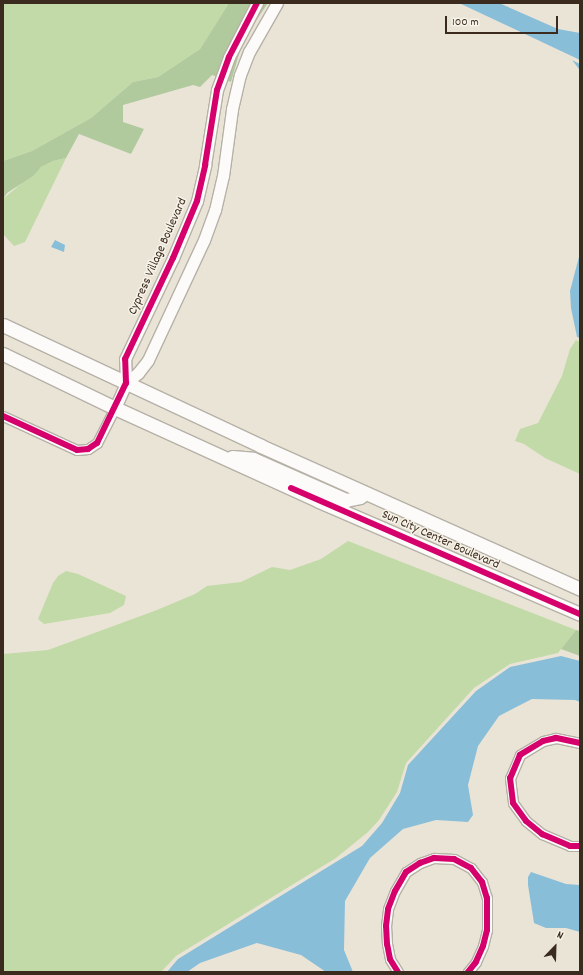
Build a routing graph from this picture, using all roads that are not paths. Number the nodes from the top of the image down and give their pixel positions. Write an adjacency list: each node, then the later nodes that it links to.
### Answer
1 (257, 3): 5 (street, Cypress Village Boulevard)
2 (277, 3): 5 (street)
3 (3, 325): 5 (main road, Sun City Center Boulevard)
4 (3, 354): 6 (main road, Sun City Center Boulevard)
5 (126, 383): 6 (street); 9 (main road, Sun City Center Boulevard)
6 (114, 408): 7 (street); 8 (main road, Sun City Center Boulevard)
7 (3, 416)
8 (220, 456): 9 (main road); 11 (main road, Sun City Center Boulevard)
9 (364, 493): 10 (main road, Sun City Center Boulevard)
10 (580, 589)
11 (580, 614)
12 (580, 743): 13 (street)
13 (580, 846)
14 (398, 972): 15 (street)
15 (468, 972)

